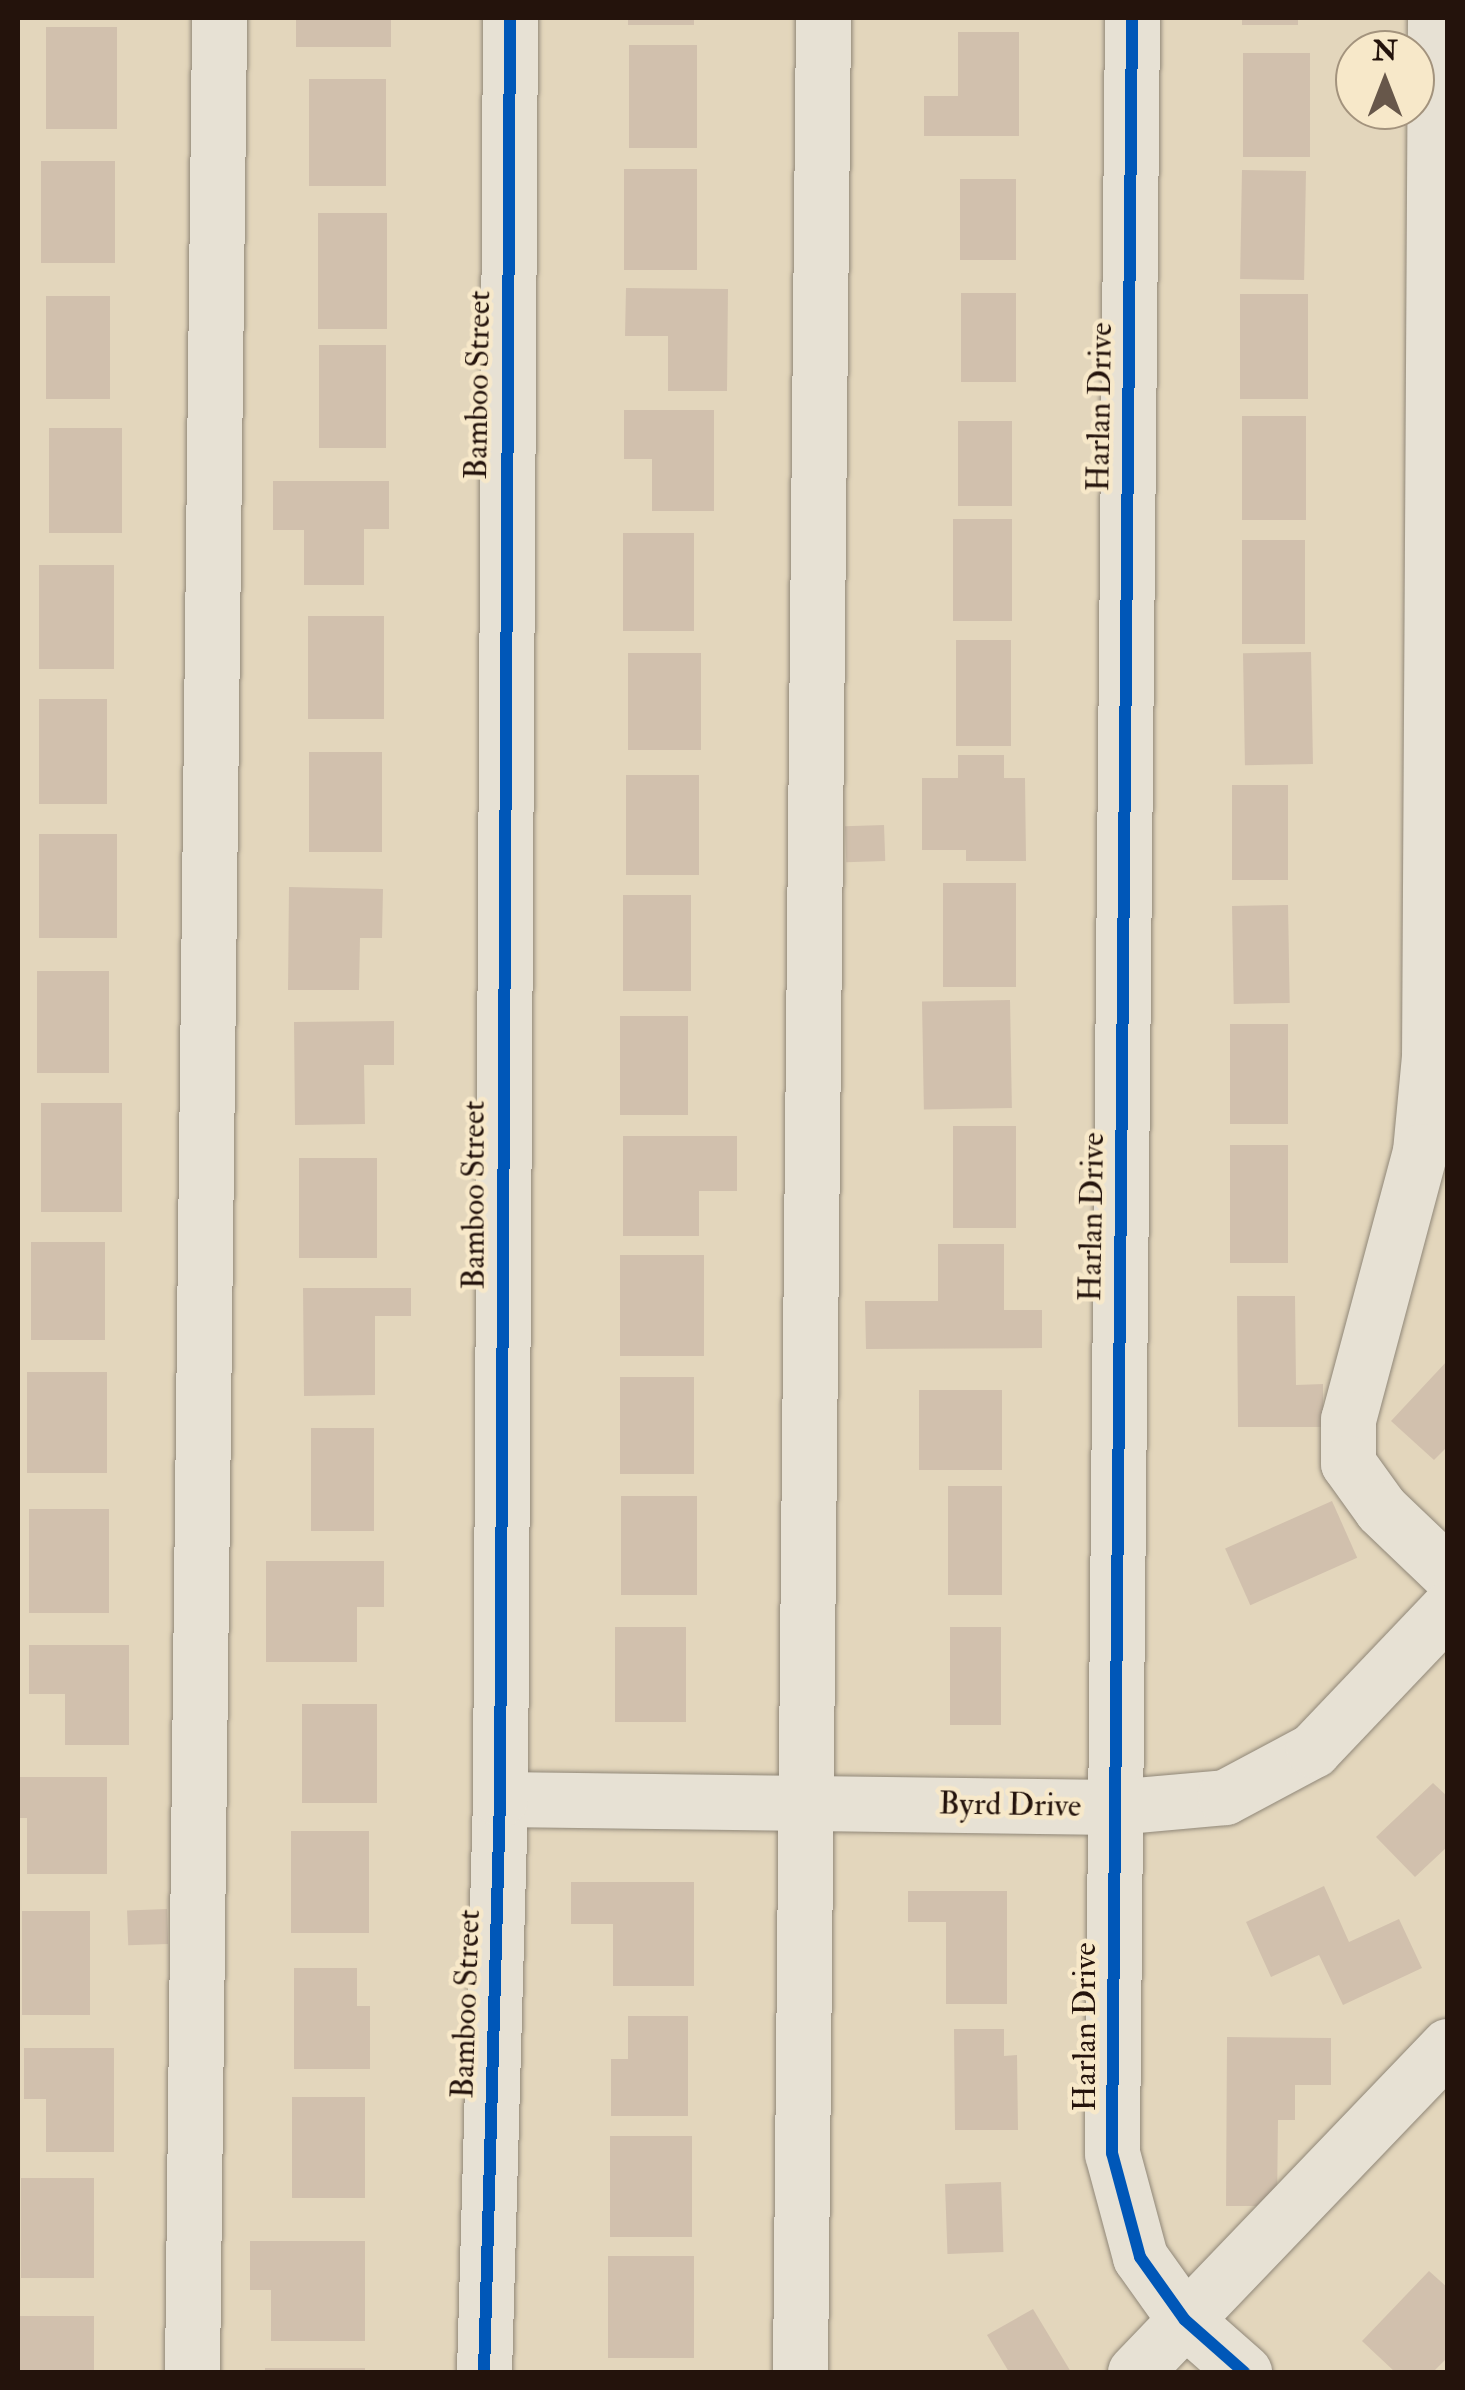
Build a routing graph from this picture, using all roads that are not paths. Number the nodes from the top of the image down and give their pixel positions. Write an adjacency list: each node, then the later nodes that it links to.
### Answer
1 (219, 18): 13 (street)
2 (510, 18): 8 (street, Bamboo Street)
3 (822, 18): 9 (street)
4 (1132, 18): 10 (street, Harlan Drive)
5 (1435, 18): 6 (street)
6 (1448, 1573)
7 (1448, 1608): 10 (street, Byrd Drive)
8 (500, 1799): 9 (street, Byrd Drive); 14 (street, Bamboo Street)
9 (808, 1803): 10 (street, Byrd Drive); 15 (street)
10 (1114, 1807): 12 (street, Harlan Drive)
11 (1448, 2046): 12 (street)
12 (1185, 2320): 16 (street); 17 (street, Harlan Drive)
13 (192, 2372)
14 (484, 2372)
15 (800, 2372)
16 (1135, 2372)
17 (1244, 2372)

